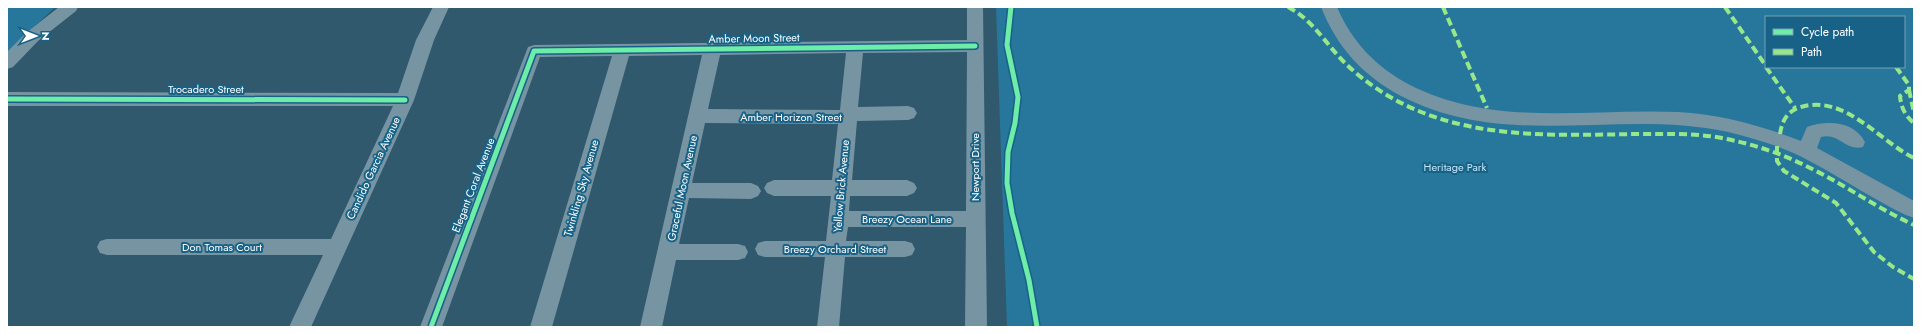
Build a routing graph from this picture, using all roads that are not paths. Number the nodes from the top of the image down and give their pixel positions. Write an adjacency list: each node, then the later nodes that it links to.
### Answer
1 (70, 7): 10 (street)
2 (441, 7): 12 (street, Candido Garcia Avenue)
3 (975, 7): 6 (street, Newport Drive)
4 (1329, 7): 17 (street)
5 (855, 46): 6 (street, Amber Moon Street); 8 (street, Amber Moon Street); 15 (street, Yellow Brick Avenue)
6 (975, 46): 25 (street, Newport Drive)
7 (622, 50): 8 (street, Amber Moon Street); 9 (street, Amber Moon Street); 35 (street, Twinkling Sky Avenue)
8 (712, 50): 14 (street, Graceful Moon Avenue)
9 (534, 51): 34 (street, Elegant Coral Avenue)
10 (7, 63)
11 (7, 99): 12 (street, Trocadero Street)
12 (405, 100): 27 (street, Candido Garcia Avenue)
13 (908, 113): 15 (street, Amber Horizon Street)
14 (698, 116): 15 (street, Amber Horizon Street); 21 (street, Graceful Moon Avenue)
15 (847, 117): 19 (street, Yellow Brick Avenue)
16 (1856, 142): 17 (street)
17 (1806, 151): 23 (street)
18 (774, 188): 19 (street)
19 (841, 188): 20 (street); 24 (street, Yellow Brick Avenue)
20 (907, 188)
21 (681, 190): 22 (street); 31 (street, Graceful Moon Avenue)
22 (751, 191)
23 (1914, 210)
24 (838, 219): 25 (street, Breezy Ocean Lane); 29 (street, Yellow Brick Avenue)
25 (976, 219): 38 (street, Newport Drive)
26 (107, 247): 27 (street, Don Tomas Court)
27 (337, 247): 33 (street, Candido Garcia Avenue)
28 (765, 249): 29 (street, Breezy Orchard Street)
29 (836, 249): 30 (street, Breezy Orchard Street); 37 (street, Yellow Brick Avenue)
30 (905, 249)
31 (668, 252): 32 (street); 36 (street, Graceful Moon Avenue)
32 (738, 252)
33 (300, 327)
34 (431, 327)
35 (541, 327)
36 (651, 327)
37 (828, 327)
38 (976, 327)

